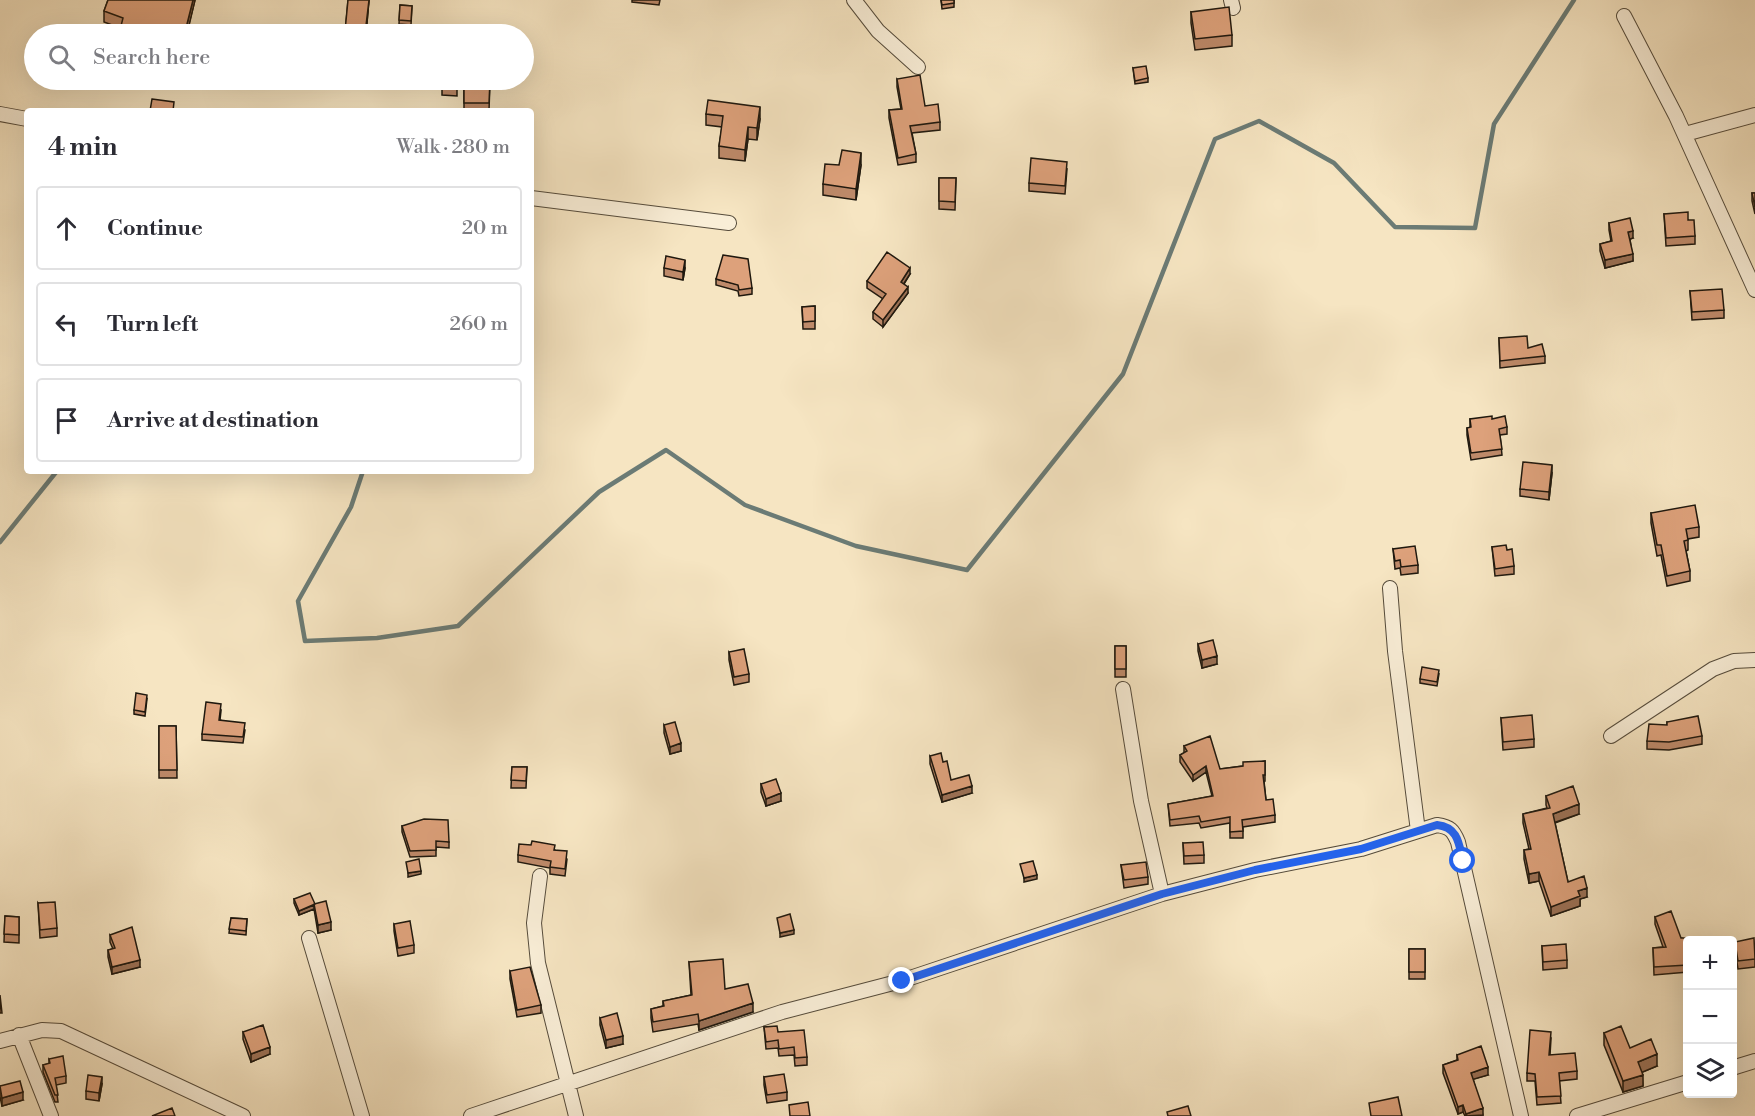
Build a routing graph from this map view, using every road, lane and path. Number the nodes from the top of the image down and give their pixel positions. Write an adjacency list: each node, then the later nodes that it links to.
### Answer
1 (854, 0): 3 (street)
2 (1624, 16): 7 (street)
3 (918, 67)
4 (0, 114): 6 (street)
5 (1755, 115): 7 (street)
6 (24, 118)
7 (1685, 134): 10 (street)
8 (534, 198): 9 (street)
9 (729, 223)
10 (1755, 290)
11 (1390, 588): 15 (street)
12 (1755, 660): 14 (street)
13 (1124, 689): 17 (street)
14 (1611, 736)
15 (1418, 831): 17 (street); 31 (street)
16 (540, 876): 23 (street)
17 (1162, 894): 23 (street)
18 (309, 939): 28 (street)
19 (19, 1035): 20 (street); 26 (street); 27 (street)
20 (0, 1041)
21 (1755, 1061): 22 (street)
22 (1737, 1066)
23 (567, 1083): 29 (street); 30 (street)
24 (1683, 1084): 25 (street)
25 (1583, 1115)
26 (51, 1116)
27 (243, 1116)
28 (362, 1116)
29 (471, 1116)
30 (576, 1116)
31 (1521, 1116)

